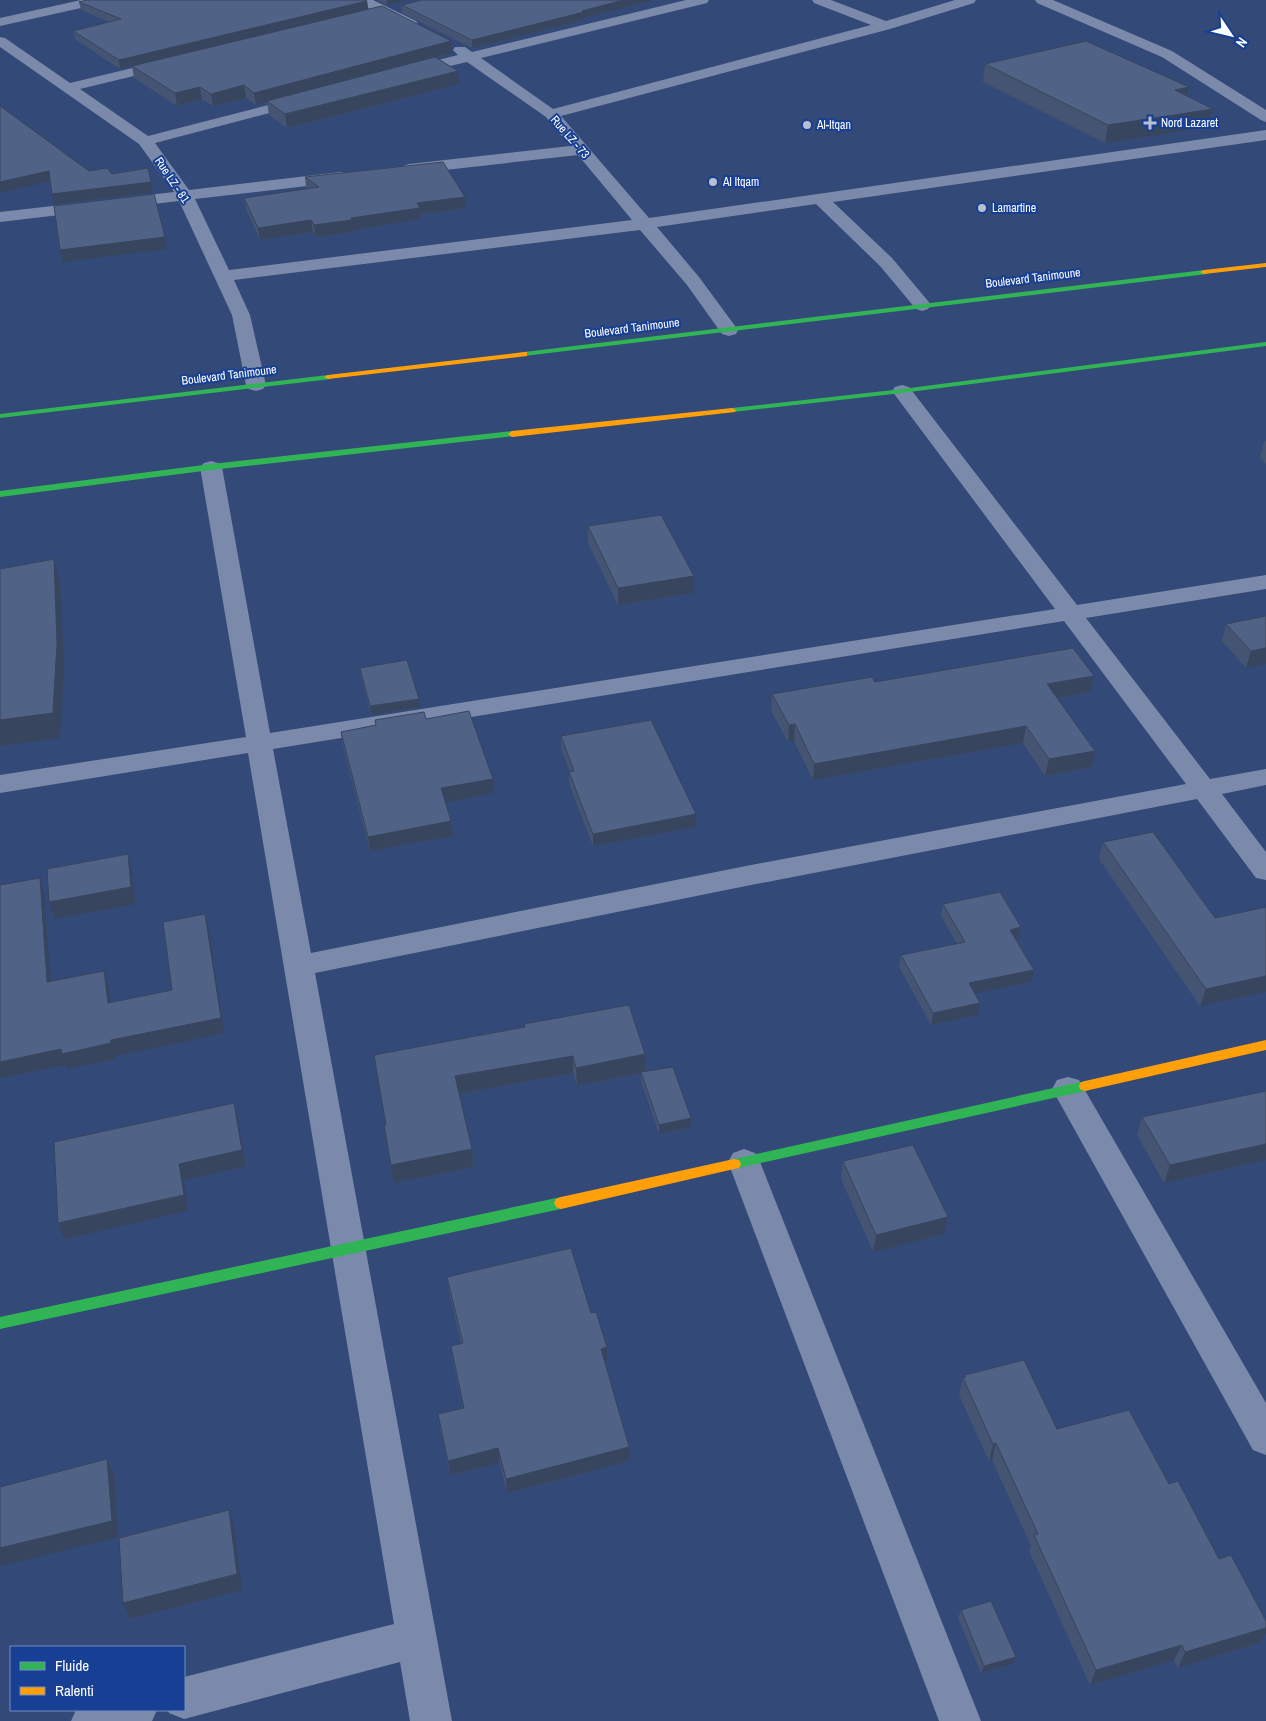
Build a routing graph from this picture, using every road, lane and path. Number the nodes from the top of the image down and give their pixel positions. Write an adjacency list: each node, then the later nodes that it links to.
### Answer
1 (99, 0): 12 (street)
2 (363, 0): 10 (street)
3 (639, 0): 9 (street)
4 (702, 0): 9 (street)
5 (819, 0): 13 (street)
6 (969, 0): 13 (street)
7 (1042, 0): 23 (street)
8 (404, 7): 10 (street)
9 (663, 10): 17 (street)
10 (386, 11): 11 (street); 14 (street)
11 (367, 16)
12 (0, 22)
13 (884, 26): 22 (street)
14 (428, 33)
15 (0, 41): 20 (street, Rue LZ - 81)
16 (445, 42): 17 (street, Rue LZ - 73)
17 (470, 55): 19 (street); 22 (street, Rue LZ - 73)
18 (183, 60): 20 (street)
19 (393, 76)
20 (66, 88): 25 (street, Rue LZ - 81)
21 (317, 96): 25 (street)
22 (551, 114): 26 (street, Rue LZ - 73)
23 (1266, 117)
24 (1266, 135): 30 (street)
25 (145, 141): 29 (street, Rue LZ - 81)
26 (581, 150): 27 (street); 32 (street, Rue LZ - 73)
27 (393, 171)
28 (353, 175): 29 (street)
29 (184, 194): 31 (street); 34 (street, Rue LZ - 81)
30 (820, 199): 32 (street); 35 (street)
31 (0, 217)
32 (645, 224): 34 (street); 36 (street, Rue LZ - 73)
33 (1266, 264): 35 (main road, Boulevard Tanimoune)
34 (223, 276): 38 (street, Rue LZ - 81)
35 (922, 306): 36 (main road, Boulevard Tanimoune)
36 (730, 330): 38 (main road, Boulevard Tanimoune)
37 (1266, 344): 39 (main road)
38 (256, 385): 40 (main road, Boulevard Tanimoune)
39 (902, 391): 41 (main road); 44 (street)
40 (0, 416)
41 (211, 467): 42 (main road); 45 (street)
42 (0, 494)
43 (1266, 582): 44 (street)
44 (1070, 613): 45 (street); 48 (street)
45 (260, 744): 47 (street); 50 (street)
46 (1266, 777): 48 (street)
47 (0, 784)
48 (1204, 789): 49 (street); 50 (street)
49 (1266, 871)
50 (299, 966): 54 (street)
51 (1266, 1045): 52 (main road)
52 (1068, 1089): 53 (main road); 56 (street)
53 (744, 1162): 54 (main road); 62 (street)
54 (349, 1249): 55 (main road); 57 (street)
55 (0, 1323)
56 (1266, 1438)
57 (417, 1638): 58 (street); 61 (street)
58 (185, 1698)
59 (132, 1711): 60 (street)
60 (92, 1721)
61 (432, 1721)
62 (960, 1721)

